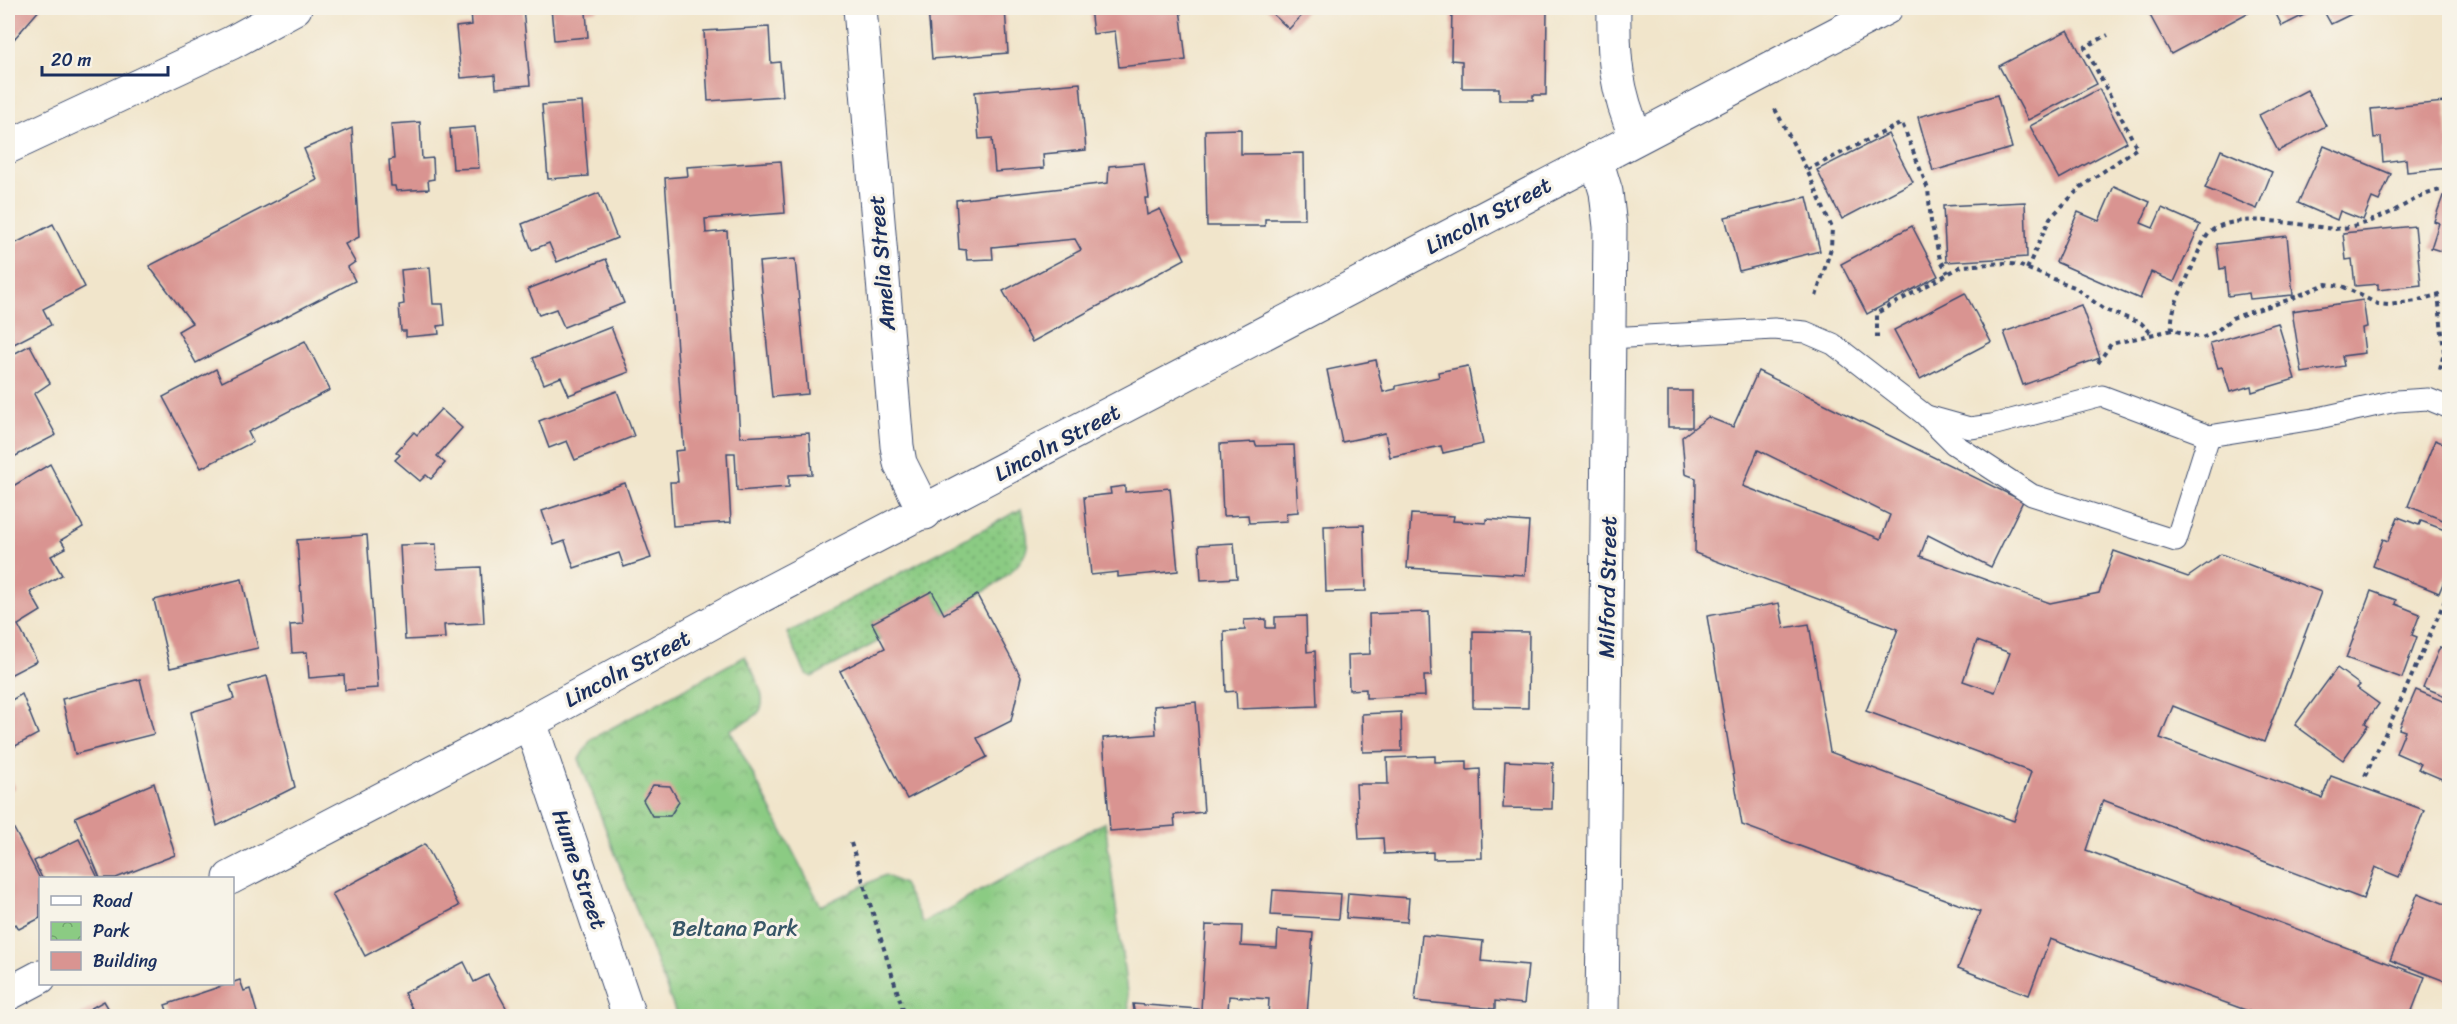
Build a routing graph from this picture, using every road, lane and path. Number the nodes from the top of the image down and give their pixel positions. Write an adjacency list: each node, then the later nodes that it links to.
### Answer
1 (295, 8): 8 (street)
2 (860, 8): 26 (street, Amelia Street)
3 (1614, 8): 7 (street)
4 (1886, 8): 6 (street, Lincoln Street)
5 (2108, 35): 12 (path)
6 (1757, 74): 7 (street, Lincoln Street); 10 (path)
7 (1636, 137): 9 (street, Lincoln Street)
8 (8, 147)
9 (1596, 159): 21 (street, Milford Street); 26 (street, Lincoln Street)
10 (1807, 170): 13 (path); 16 (path)
11 (2450, 189): 18 (path)
12 (2027, 269): 13 (path); 19 (path)
13 (1948, 273): 20 (path)
14 (2450, 291): 18 (path)
15 (1807, 299): 16 (path)
16 (1815, 300): 17 (path)
17 (1824, 303)
18 (2172, 330): 19 (path)
19 (2153, 334): 22 (path)
20 (1870, 335)
21 (1609, 338): 24 (lane); 36 (street, Milford Street)
22 (2096, 364)
23 (2450, 408): 25 (lane)
24 (1925, 415): 25 (lane); 25 (lane)
25 (2209, 436)
26 (925, 513): 28 (street, Lincoln Street)
27 (2450, 589): 29 (path)
28 (530, 722): 31 (street, Lincoln Street); 34 (street, Hume Street)
29 (2365, 776)
30 (851, 843): 35 (path)
31 (234, 877)
32 (39, 978): 33 (street)
33 (8, 994)
34 (629, 1017)
35 (905, 1017)
36 (1602, 1017)

